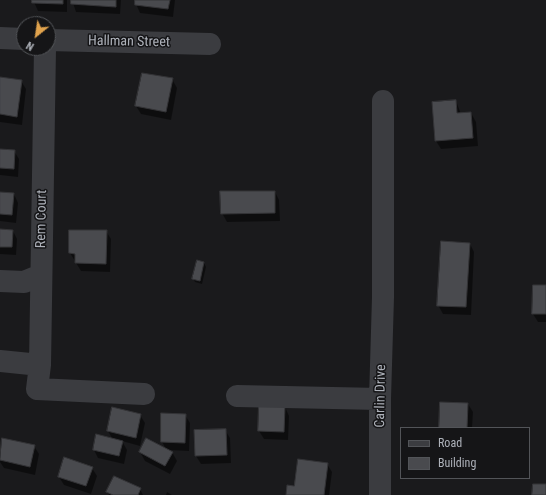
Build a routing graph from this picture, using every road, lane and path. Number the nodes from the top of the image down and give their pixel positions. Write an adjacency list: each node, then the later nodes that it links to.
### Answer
1 (0, 38): 2 (street)
2 (16, 39)
3 (56, 40): 4 (street, Hallman Street)
4 (210, 44)
5 (45, 56): 7 (street, Rem Court)
6 (384, 101): 13 (street, Carlin Drive)
7 (41, 276): 8 (street); 10 (street, Rem Court)
8 (0, 281)
9 (0, 361): 10 (street)
10 (40, 365): 11 (street, Rem Court)
11 (144, 394)
12 (237, 396): 13 (street)
13 (380, 399): 14 (street, Carlin Drive)
14 (380, 495)

